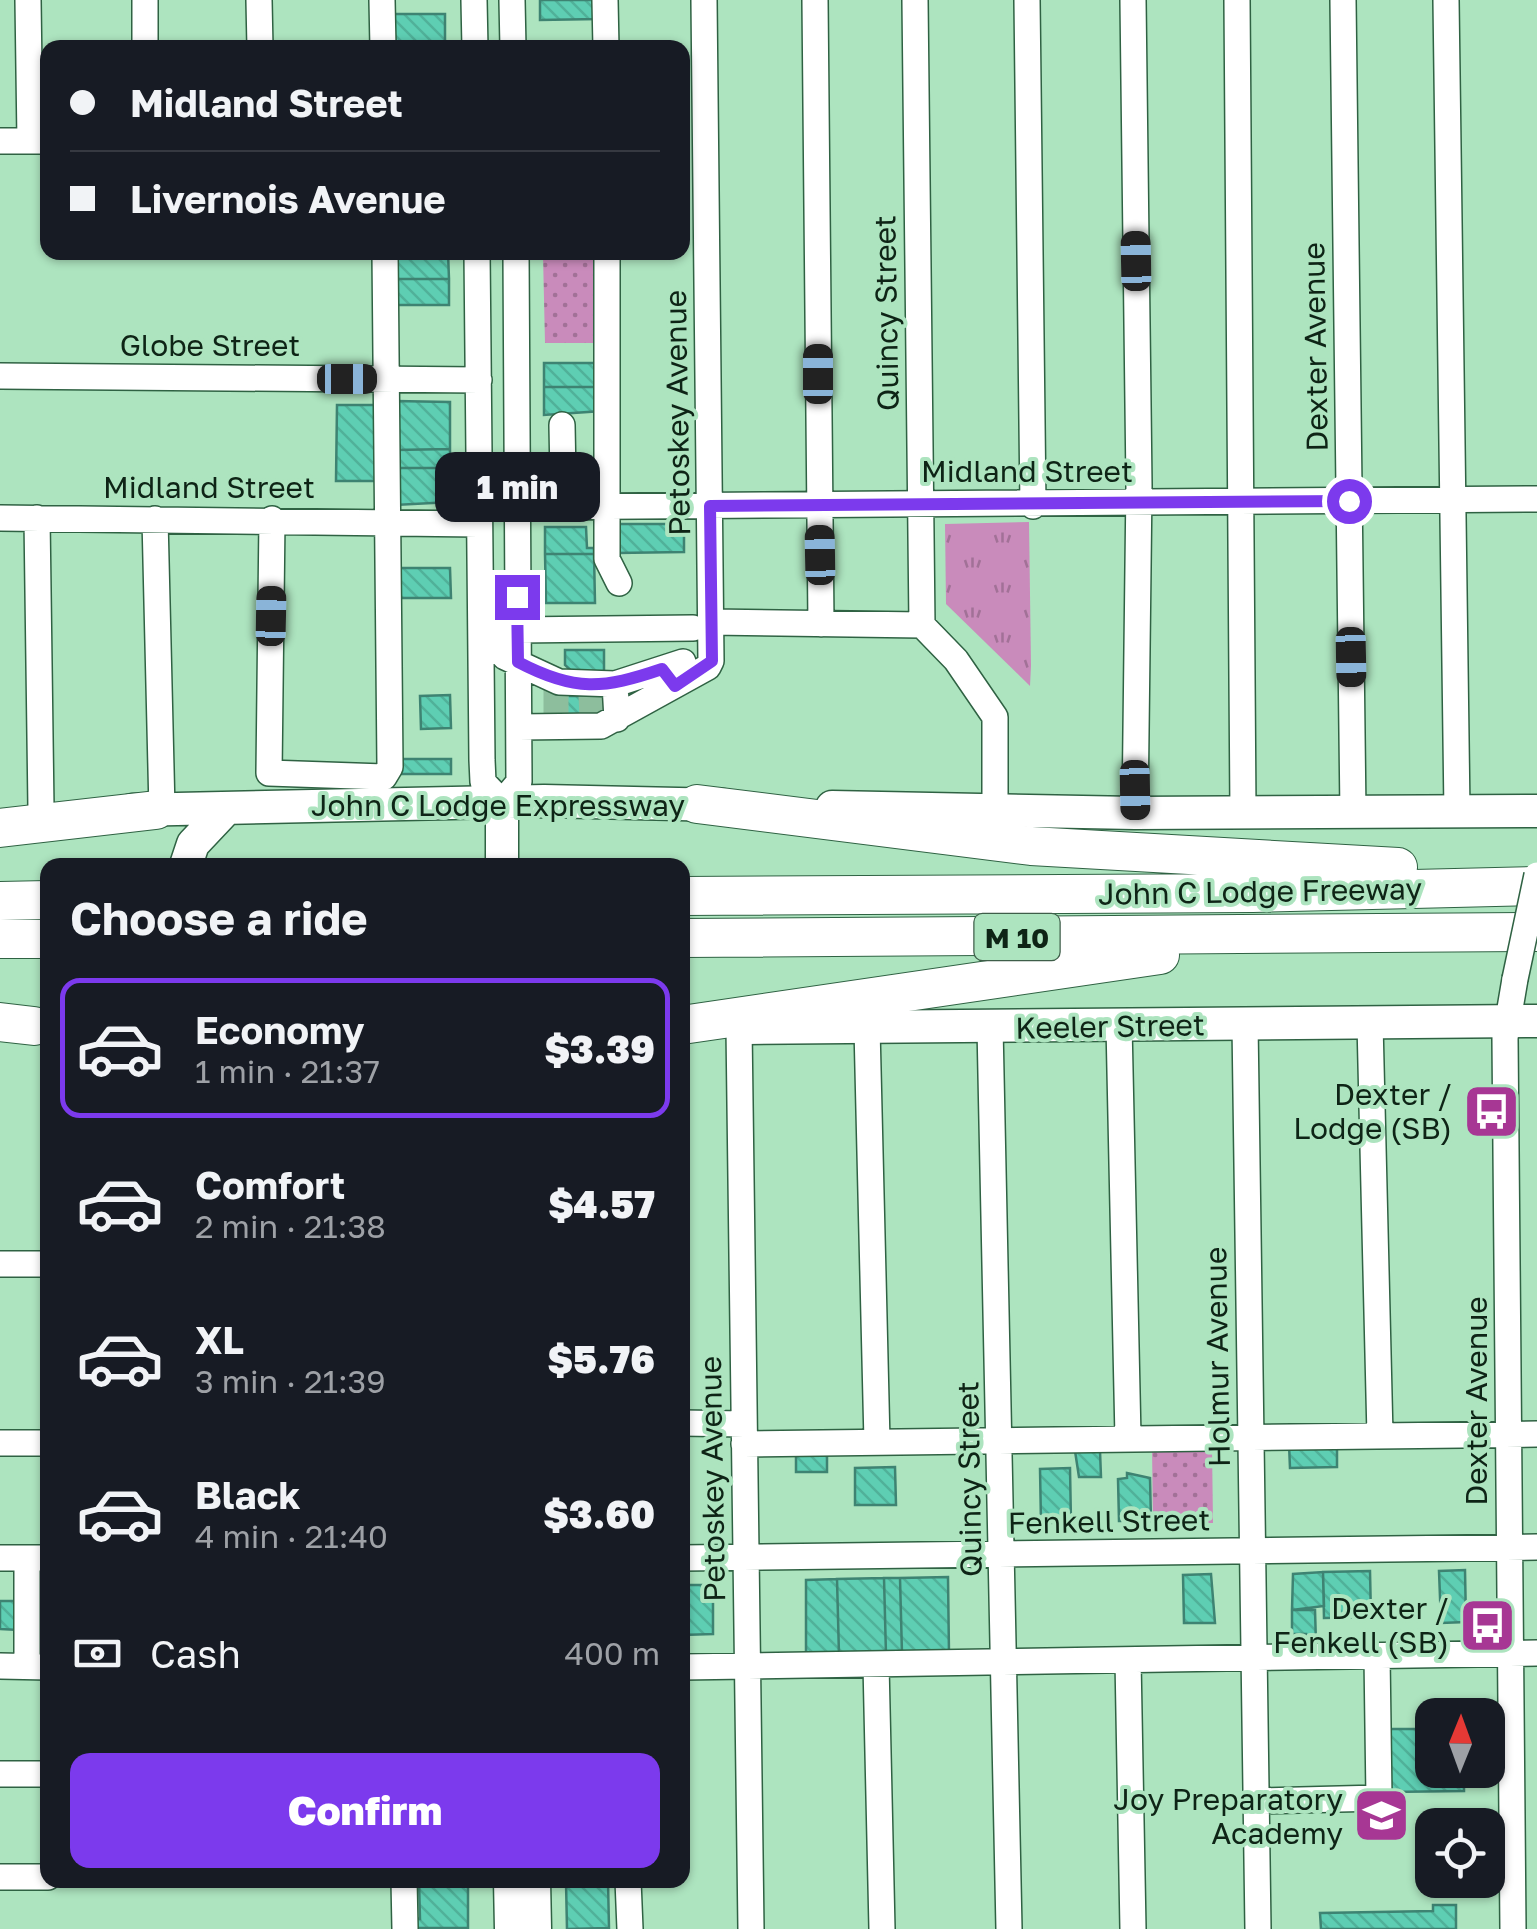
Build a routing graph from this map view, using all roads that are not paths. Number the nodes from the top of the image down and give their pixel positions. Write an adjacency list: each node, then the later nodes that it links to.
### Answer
1 (28, 0): 23 (street)
2 (144, 0): 16 (street)
3 (259, 0): 17 (street)
4 (382, 0): 18 (street)
5 (474, 0): 19 (street)
6 (512, 0): 20 (street)
7 (605, 0): 21 (street)
8 (704, 0): 43 (street, Petoskey Avenue)
9 (816, 0): 40 (street)
10 (915, 0): 39 (street, Quincy Street)
11 (1027, 0): 41 (street)
12 (1134, 0): 38 (street)
13 (1237, 0): 37 (street)
14 (1343, 0): 36 (street, Dexter Avenue)
15 (1446, 0): 35 (street)
16 (145, 40)
17 (260, 40)
18 (383, 40)
19 (475, 40)
20 (513, 40)
21 (606, 40)
22 (0, 141): 23 (street)
23 (39, 141)
24 (385, 260): 29 (street)
25 (477, 260): 30 (street)
26 (514, 260): 31 (street)
27 (607, 260): 42 (street)
28 (0, 376): 29 (street, Globe Street)
29 (386, 379): 30 (street, Globe Street); 49 (street)
30 (479, 380): 32 (street)
31 (516, 444): 33 (street); 44 (street)
32 (479, 446): 50 (street); 56 (street)
33 (563, 478)
34 (1537, 499): 35 (street, Midland Street)
35 (1450, 500): 36 (street, Midland Street); 66 (street)
36 (1349, 501): 37 (street, Midland Street); 70 (street, Dexter Avenue)
37 (1242, 502): 38 (street, Midland Street); 69 (street)
38 (1138, 503): 41 (street, Midland Street); 68 (street)
39 (921, 504): 40 (street, Midland Street); 41 (street, Midland Street); 54 (street, Quincy Street)
40 (819, 505): 43 (street, Midland Street); 52 (street)
41 (1033, 505)
42 (608, 506): 43 (street, Midland Street); 44 (street, Midland Street); 51 (street)
43 (710, 506): 53 (street, Petoskey Avenue)
44 (517, 507): 55 (street)
45 (0, 518): 46 (street, Midland Street)
46 (37, 518): 47 (street, Midland Street); 63 (street)
47 (155, 519): 48 (street, Midland Street); 64 (street)
48 (272, 519): 49 (street, Midland Street); 49 (street)
49 (387, 522): 50 (street, Midland Street)
50 (478, 524): 59 (street)
51 (620, 583)
52 (820, 624): 53 (street); 54 (street)
53 (702, 625): 55 (street); 57 (street, Petoskey Avenue)
54 (922, 626): 65 (street)
55 (518, 630): 56 (street)
56 (518, 662): 57 (street); 58 (street)
57 (579, 701): 58 (street)
58 (519, 727): 59 (street)
59 (502, 802): 60 (main road, John C Lodge Expressway); 61 (main road, John C Lodge Expressway); 72 (main road)
60 (698, 804): 65 (main road, John C Lodge Expressway); 74 (highway)
61 (227, 808): 64 (main road, John C Lodge Expressway); 73 (main road)
62 (0, 809): 63 (main road, John C Lodge Expressway)
63 (41, 809): 64 (main road, John C Lodge Expressway)
64 (159, 810): 71 (highway)
65 (996, 810): 68 (main road, John C Lodge Expressway)
66 (1457, 812): 67 (main road, John C Lodge Expressway); 70 (main road, John C Lodge Expressway)
67 (1537, 812)
68 (1136, 813): 69 (main road, John C Lodge Expressway)
69 (1243, 813): 70 (main road, John C Lodge Expressway)
70 (1353, 814)
71 (0, 828)
72 (502, 857)
73 (188, 858)
74 (1527, 882): 75 (highway, John C Lodge Freeway / M 10); 83 (street, Dexter Avenue, bridge)
75 (690, 896)
76 (0, 900): 77 (highway)
77 (40, 900)
78 (1537, 932): 79 (highway, John C Lodge Freeway / M 10)
79 (1351, 934): 81 (highway, John C Lodge Freeway / M 10); 86 (highway)
80 (0, 938): 82 (highway)
81 (690, 938)
82 (40, 939)
83 (1522, 1021): 84 (main road, Keeler Street); 97 (street, Dexter Avenue)
84 (1370, 1023): 85 (main road, Keeler Street); 99 (street)
85 (1245, 1024): 87 (main road, Keeler Street); 98 (street, Holmur Avenue)
86 (690, 1025)
87 (1119, 1025): 89 (main road, Keeler Street); 100 (street)
88 (690, 1026): 90 (main road, Keeler Street)
89 (990, 1027): 91 (main road, Keeler Street); 101 (street, Quincy Street)
90 (739, 1028): 91 (main road, Keeler Street); 95 (street, Petoskey Avenue)
91 (867, 1028): 103 (street)
92 (0, 1264): 93 (street)
93 (40, 1264)
94 (690, 1424): 95 (street)
95 (744, 1434): 103 (street); 112 (street, Petoskey Avenue)
96 (1537, 1434): 97 (street)
97 (1509, 1435): 99 (street); 106 (street, Dexter Avenue)
98 (1251, 1436): 99 (street); 100 (street); 107 (street, Holmur Avenue)
99 (1380, 1436)
100 (1128, 1438): 101 (street)
101 (1000, 1440): 103 (street); 108 (street, Quincy Street)
102 (40, 1442): 104 (street)
103 (877, 1442)
104 (0, 1443)
105 (1537, 1547): 106 (street, Fenkell Street)
106 (1509, 1548): 107 (street, Fenkell Street); 113 (street, Dexter Avenue)
107 (1252, 1551): 108 (street, Fenkell Street); 116 (street, Holmur Avenue)
108 (1003, 1555): 112 (street, Fenkell Street); 118 (street, Quincy Street)
109 (0, 1558): 110 (street)
110 (37, 1558): 121 (street)
111 (690, 1558): 112 (street, Fenkell Street)
112 (745, 1558): 122 (street, Petoskey Avenue)
113 (1509, 1653): 114 (street); 115 (street); 144 (street, Dexter Avenue)
114 (1537, 1653)
115 (1376, 1656): 116 (street); 126 (street)
116 (1254, 1658): 117 (street); 126 (street, Holmur Avenue)
117 (1128, 1660): 118 (street); 142 (street)
118 (1006, 1662): 119 (street); 141 (street, Quincy Street)
119 (876, 1664): 122 (street); 140 (street)
120 (0, 1666): 121 (street)
121 (37, 1666)
122 (747, 1666): 123 (street); 139 (street, Petoskey Avenue)
123 (690, 1667)
124 (0, 1774): 125 (street)
125 (40, 1774)
126 (1256, 1801): 143 (street, Holmur Avenue)
127 (0, 1877): 128 (street)
128 (40, 1877)
129 (404, 1888): 134 (street)
130 (496, 1888): 135 (main road)
131 (510, 1888): 136 (main road)
132 (534, 1888): 137 (main road)
133 (628, 1888): 138 (street)
134 (405, 1929)
135 (496, 1929)
136 (510, 1929)
137 (534, 1929)
138 (630, 1929)
139 (751, 1929)
140 (882, 1929)
141 (1009, 1929)
142 (1133, 1929)
143 (1258, 1929)
144 (1513, 1929)

